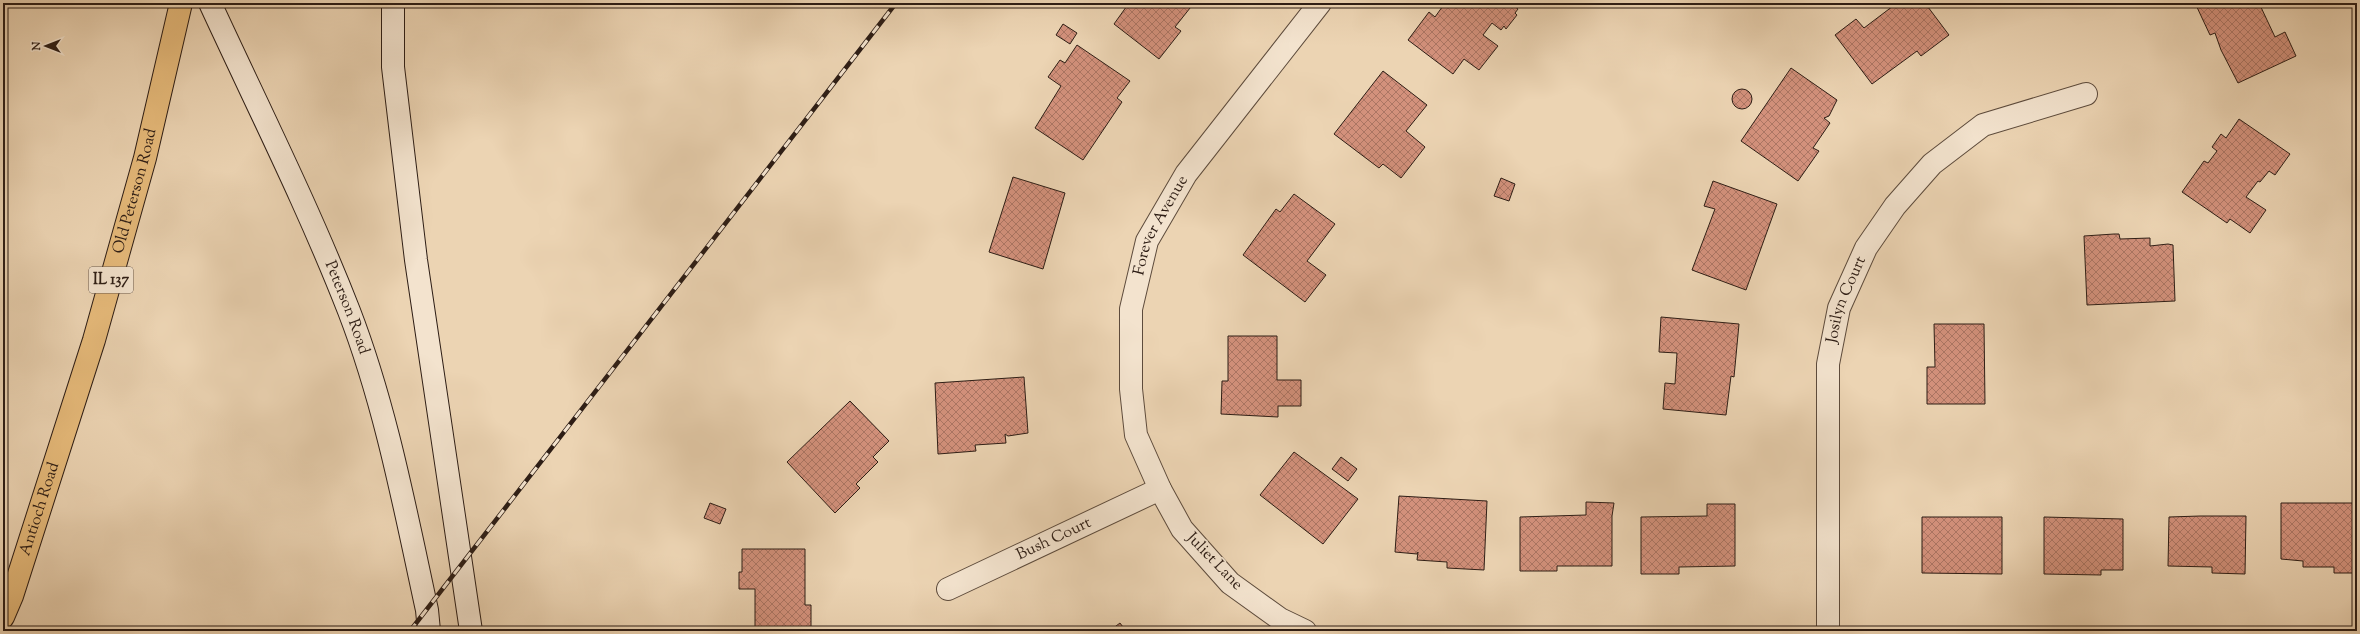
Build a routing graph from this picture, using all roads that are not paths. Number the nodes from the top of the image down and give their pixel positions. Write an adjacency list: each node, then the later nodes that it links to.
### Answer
1 (181, 3): 6 (main road, Old Peterson Road / IL 137)
2 (210, 3): 10 (street, Peterson Road)
3 (393, 3): 11 (street)
4 (1320, 3): 7 (street, Forever Avenue)
5 (2086, 94): 13 (street, Josilyn Court)
6 (74, 401): 9 (main road, Antioch Road / IL 137)
7 (1160, 489): 8 (street, Bush Court); 12 (street, Juliet Lane)
8 (948, 589)
9 (3, 617)
10 (429, 631)
11 (472, 631)
12 (1305, 631)
13 (1828, 631)

